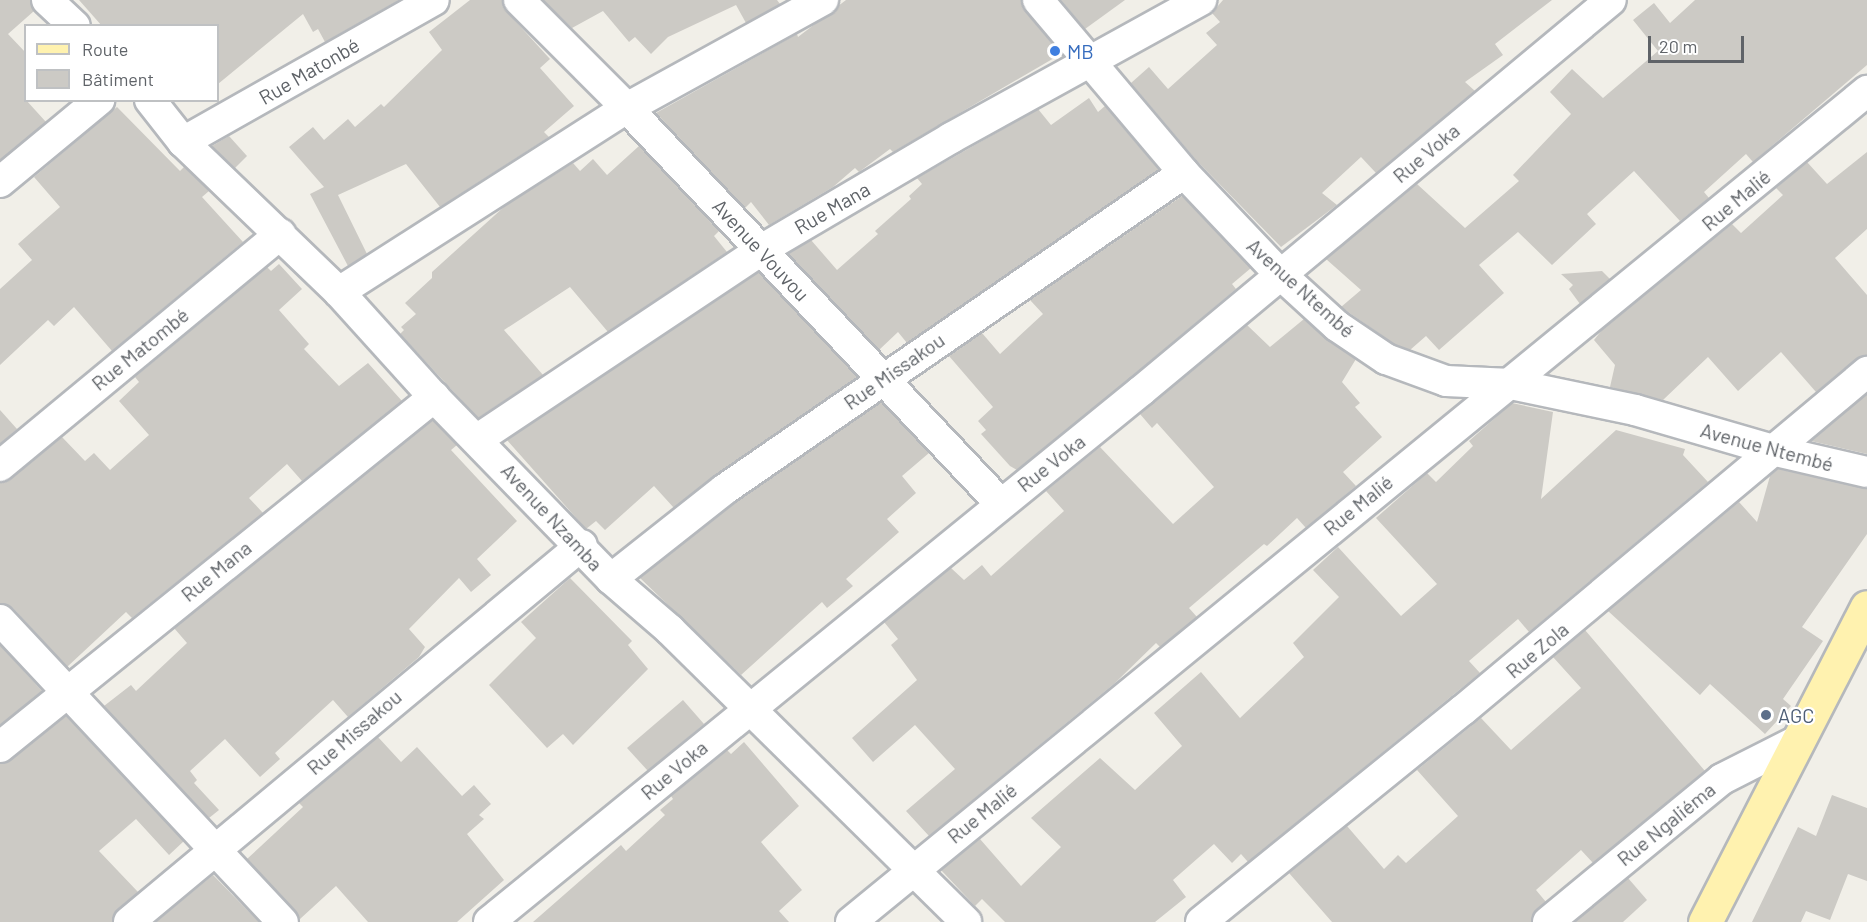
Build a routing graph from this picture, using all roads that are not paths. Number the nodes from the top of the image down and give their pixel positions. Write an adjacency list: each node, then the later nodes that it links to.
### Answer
1 (46, 0): 8 (street)
2 (434, 0): 14 (street, Rue Matonbé)
3 (519, 0): 13 (street, Avenue Vouvou)
4 (823, 0): 13 (street)
5 (1038, 0): 9 (street, Avenue Ntembé)
6 (1201, 0): 9 (street, Rue Mana)
7 (1605, 2): 19 (street, Rue Voka)
8 (73, 24)
9 (1087, 61): 15 (street, Avenue Ntembé); 18 (street, Rue Mana)
10 (1867, 91): 23 (street, Rue Malié)
11 (97, 102): 16 (street)
12 (152, 102): 14 (street, Avenue Nzamba)
13 (627, 108): 18 (street, Avenue Vouvou); 20 (street)
14 (183, 142): 17 (street, Avenue Nzamba)
15 (1184, 173): 19 (street, Avenue Ntembé); 22 (street, Rue Missakou)
16 (0, 182)
17 (280, 234): 20 (street, Avenue Nzamba); 27 (street, Rue Matombé)
18 (761, 250): 22 (street, Avenue Vouvou); 25 (street, Rue Mana)
19 (1280, 274): 23 (street, Avenue Ntembé); 29 (street, Rue Voka)
20 (339, 292): 24 (street, Avenue Nzamba)
21 (1867, 372): 26 (street, Rue Zola)
22 (884, 378): 29 (street, Avenue Vouvou); 31 (street, Rue Missakou)
23 (1511, 384): 26 (street, Avenue Ntembé); 39 (street, Rue Malié)
24 (434, 397): 25 (street, Avenue Nzamba); 34 (street, Rue Mana)
25 (478, 439): 30 (street, Avenue Nzamba)
26 (1776, 451): 28 (street, Avenue Ntembé); 45 (street, Rue Zola)
27 (0, 466)
28 (1867, 472)
29 (1000, 503): 35 (street, Rue Voka)
30 (582, 545): 31 (street, Avenue Nzamba); 38 (street, Rue Missakou)
31 (611, 579): 35 (street, Avenue Nzamba)
32 (1867, 607): 36 (main road)
33 (0, 620): 34 (street)
34 (68, 692): 37 (street, Rue Mana); 38 (street)
35 (749, 707): 39 (street, Avenue Nzamba); 42 (street, Rue Voka)
36 (1795, 742): 46 (street, Rue Ngaliéma); 47 (main road)
37 (0, 747)
38 (216, 850): 40 (street, Rue Missakou); 41 (street)
39 (912, 869): 43 (street, Rue Malié); 44 (street, Avenue Nzamba)
40 (129, 922)
41 (283, 922)
42 (489, 922)
43 (852, 922)
44 (966, 922)
45 (1201, 922)
46 (1548, 922)
47 (1705, 922)

